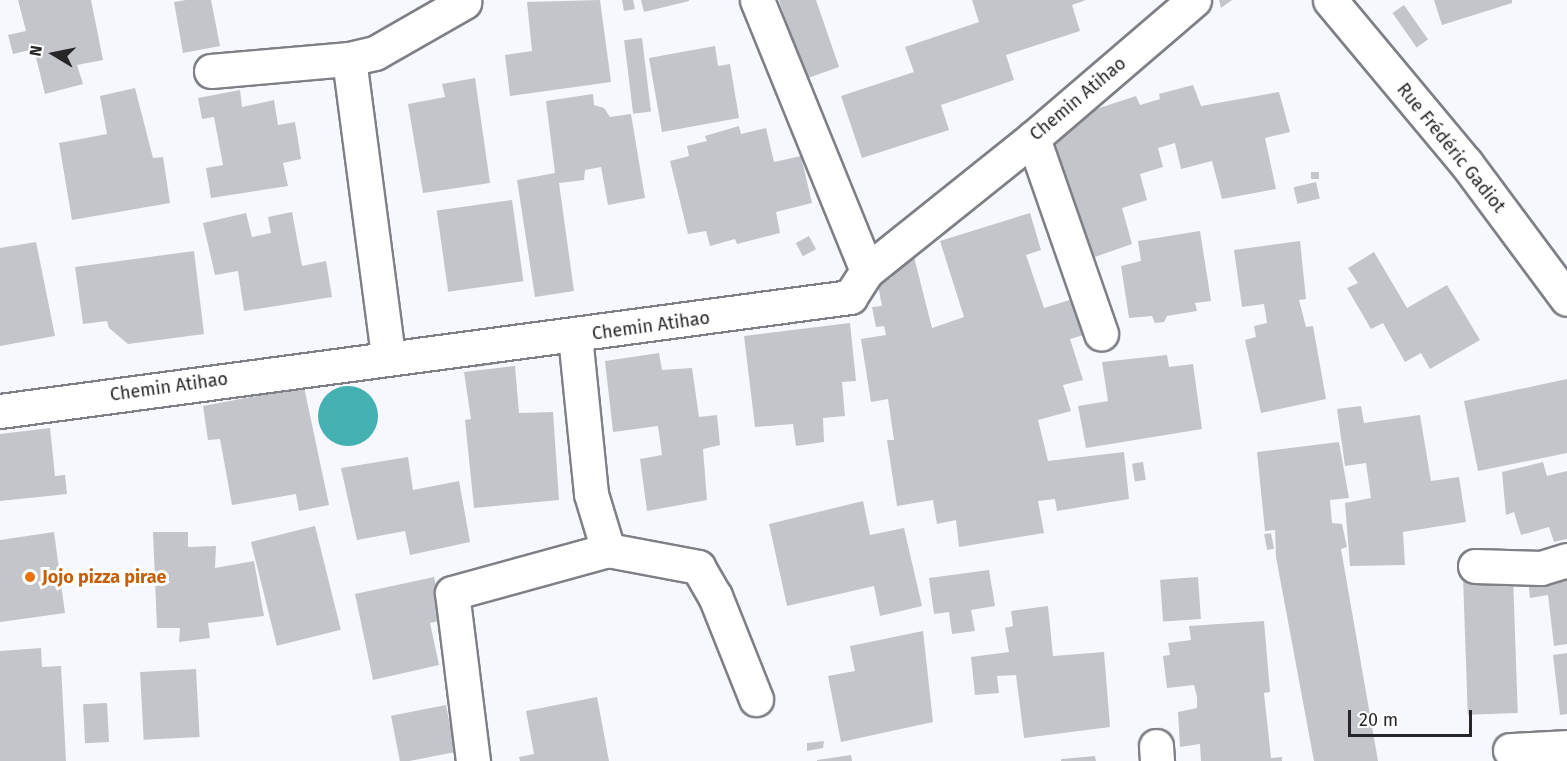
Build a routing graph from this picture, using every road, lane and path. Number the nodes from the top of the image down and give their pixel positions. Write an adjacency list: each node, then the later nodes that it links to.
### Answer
1 (757, 0): 8 (street)
2 (1194, 0): 7 (street, Chemin Atihao)
3 (1330, 0): 9 (street, Rue Frédéric Gadiot)
4 (464, 2): 5 (street)
5 (349, 59): 6 (street); 12 (street)
6 (211, 71)
7 (1033, 138): 8 (street, Chemin Atihao); 10 (street)
8 (867, 271): 11 (street, Chemin Atihao)
9 (1567, 299)
10 (1101, 333)
11 (575, 336): 12 (street, Chemin Atihao); 14 (street)
12 (388, 357): 13 (street, Chemin Atihao)
13 (0, 411)
14 (608, 550): 17 (street); 20 (street)
15 (1567, 560): 16 (street)
16 (1475, 566)
17 (756, 699)
18 (1567, 747): 19 (street)
19 (1510, 750)
20 (473, 761)

